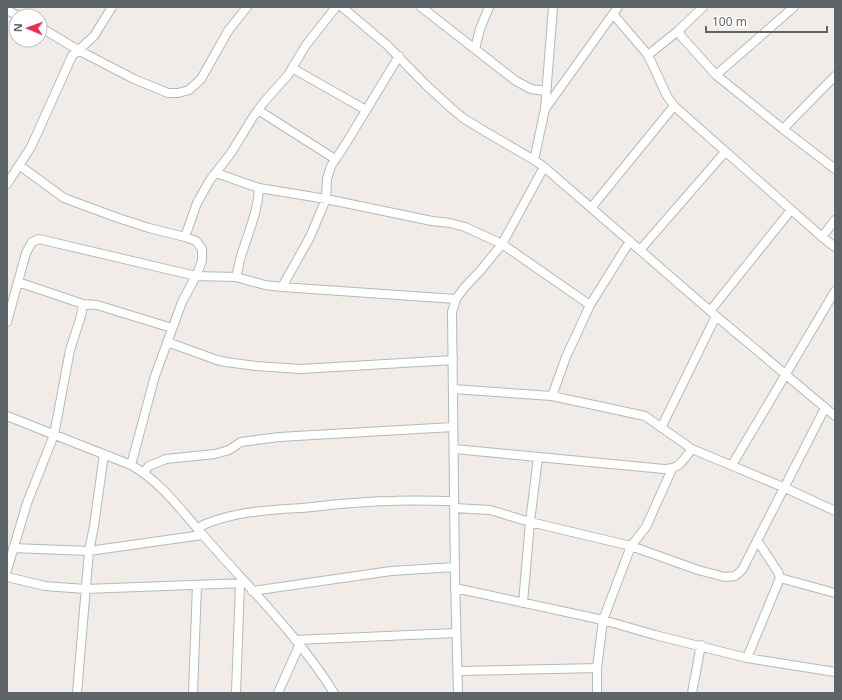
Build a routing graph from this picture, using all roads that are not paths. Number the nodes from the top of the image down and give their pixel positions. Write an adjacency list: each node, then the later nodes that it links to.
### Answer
1 (112, 7): 14 (street)
2 (247, 7): 14 (street)
3 (336, 7): 17 (street)
4 (342, 7): 16 (street)
5 (421, 7): 13 (street)
6 (489, 7): 13 (street)
7 (553, 7): 20 (street)
8 (703, 7): 11 (street)
9 (794, 7): 18 (street)
10 (616, 10): 15 (street); 24 (street)
11 (679, 30): 15 (street); 18 (street)
12 (48, 32): 14 (street)
13 (475, 49): 20 (street)
14 (78, 50): 29 (street)
15 (648, 55): 21 (street)
16 (399, 56): 23 (street); 28 (street)
17 (292, 68): 22 (street); 23 (street)
18 (716, 75): 25 (street)
19 (835, 76): 25 (street)
20 (546, 91): 24 (street)
21 (674, 106): 26 (street); 36 (street)
22 (258, 110): 27 (street); 32 (street)
23 (366, 110): 27 (street)
24 (545, 110): 28 (street)
25 (783, 129): 31 (street)
26 (725, 152): 37 (street); 44 (street)
27 (335, 159): 35 (street)
28 (534, 160): 30 (street)
29 (19, 165): 33 (street); 39 (street)
30 (544, 167): 36 (street); 42 (street)
31 (835, 169)
32 (216, 173): 34 (street); 39 (street)
33 (7, 184)
34 (259, 188): 35 (street); 46 (street)
35 (326, 199): 42 (street); 48 (street)
36 (591, 208): 41 (street)
37 (792, 210): 40 (street); 53 (street)
38 (835, 220): 40 (street)
39 (185, 236): 45 (street)
40 (822, 237): 43 (street)
41 (630, 241): 44 (street); 52 (street)
42 (502, 244): 50 (street); 52 (street)
43 (835, 247)
44 (640, 250): 53 (street)
45 (196, 276): 46 (street); 47 (street); 55 (street)
46 (236, 277): 48 (street)
47 (18, 282): 51 (street); 54 (street)
48 (282, 287): 50 (street)
49 (835, 291): 58 (street)
50 (456, 299): 57 (street)
51 (83, 304): 55 (street); 66 (street)
52 (590, 305): 60 (street)
53 (713, 313): 58 (street); 64 (street)
54 (7, 322)
55 (172, 328): 56 (street)
56 (168, 342): 57 (street); 71 (street)
57 (453, 360): 59 (street)
58 (785, 375): 61 (street); 72 (street)
59 (453, 389): 60 (street); 65 (street)
60 (552, 396): 64 (street)
61 (825, 408): 63 (street); 75 (street)
62 (7, 416): 66 (street)
63 (835, 416)
64 (662, 426): 68 (street)
65 (453, 427): 67 (street); 74 (street)
66 (54, 435): 69 (street); 83 (street)
67 (454, 449): 70 (street); 76 (street)
68 (692, 449): 72 (street); 73 (street)
69 (104, 454): 71 (street); 84 (street)
70 (538, 457): 73 (street); 78 (street)
71 (131, 464): 74 (street)
72 (732, 465): 75 (street)
73 (672, 469): 82 (street)
74 (144, 472): 79 (street)
75 (783, 487): 77 (street); 81 (street)
76 (454, 505): 78 (street); 79 (street); 85 (street)
77 (835, 511)
78 (530, 522): 82 (street); 95 (street)
79 (197, 528): 80 (street)
80 (202, 535): 84 (street); 89 (street)
81 (757, 540): 82 (street); 88 (street)
82 (631, 546): 96 (street)
83 (13, 548): 84 (street); 86 (street)
84 (89, 550): 92 (street)
85 (455, 567): 91 (street); 93 (street)
86 (7, 570)
87 (7, 577): 92 (street)
88 (780, 578): 94 (street); 100 (street)
89 (242, 584): 90 (street); 93 (street); 106 (street)
90 (197, 585): 92 (street); 105 (street)
91 (455, 588): 95 (street); 97 (street)
92 (85, 589): 104 (street)
93 (252, 591): 98 (street)
94 (835, 593)
95 (523, 603): 96 (street)
96 (603, 620): 99 (street); 101 (street)
97 (456, 633): 98 (street); 102 (street)
98 (297, 643): 107 (street); 108 (street)
99 (701, 646): 100 (street); 111 (street)
100 (748, 658): 103 (street)
101 (597, 668): 102 (street); 110 (street)
102 (458, 671): 109 (street)
103 (835, 672)
104 (77, 693)
105 (194, 693)
106 (236, 693)
107 (278, 693)
108 (334, 693)
109 (458, 693)
110 (597, 693)
111 (692, 693)

